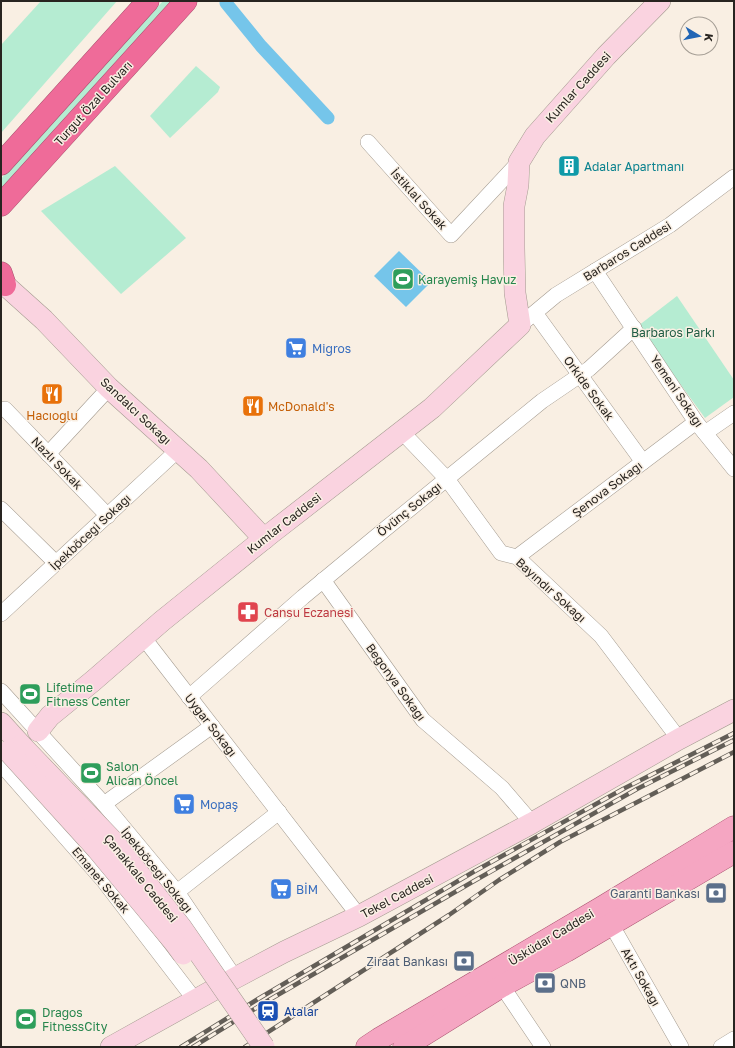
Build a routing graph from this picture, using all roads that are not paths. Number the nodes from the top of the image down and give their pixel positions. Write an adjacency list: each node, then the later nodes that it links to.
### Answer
1 (148, 1): 6 (highway)
2 (186, 1): 8 (highway, Turgut Özal Bulvarı)
3 (660, 1): 5 (street, Kumlar Caddesi)
4 (368, 142): 5 (street, İstiklal Sokak)
5 (519, 162): 11 (street, Kumlar Caddesi)
6 (1, 164)
7 (734, 176): 9 (street, Barbaros Caddesi)
8 (1, 205)
9 (595, 271): 11 (street, Barbaros Caddesi); 12 (street, Yemeni Sokağı)
10 (2, 280): 14 (street, Sandalcı Sokağı)
11 (525, 317): 13 (street, Orkide Sokak); 18 (street, Kumlar Caddesi)
12 (634, 328): 13 (street, Övünç Sokağı); 17 (street, Yemeni Sokağı)
13 (580, 375): 21 (street, Orkide Sokak); 23 (street, Övünç Sokağı)
14 (109, 388): 19 (street, Sandalcı Sokağı); 20 (street)
15 (5, 409): 20 (street, Nazlı Sokak)
16 (734, 413): 17 (street, Şenova Sokağı)
17 (701, 428): 21 (street, Şenova Sokağı); 22 (street, Yemeni Sokağı)
18 (402, 432): 23 (street, Bayındır Sokağı); 26 (street, Kumlar Caddesi)
19 (178, 450): 25 (street, İpekböceği Sokağı); 26 (street, Sandalcı Sokağı)
20 (48, 454): 25 (street, Nazlı Sokak)
21 (643, 462): 27 (street, Şenova Sokağı)
22 (734, 469)
23 (447, 479): 27 (street, Bayındır Sokağı); 29 (street, Övünç Sokağı)
24 (1, 509): 28 (street)
25 (108, 516): 28 (street, İpekböceği Sokağı)
26 (264, 539): 31 (street, Kumlar Caddesi)
27 (517, 557): 39 (street, Bayındır Sokağı)
28 (56, 564): 30 (street, İpekböceği Sokağı)
29 (323, 580): 33 (street, Övünç Sokağı); 43 (street, Begonya Sokağı)
30 (1, 614)
31 (143, 637): 33 (street, Uygar Sokağı); 38 (street, Kumlar Caddesi)
32 (1, 691): 38 (street, İpekböceği Sokağı)
33 (189, 697): 37 (street, Uygar Sokağı)
34 (734, 704): 39 (street, Tekel Caddesi)
35 (734, 710): 39 (street, Tekel Caddesi)
36 (1, 722): 40 (street, Çanakkale Caddesi)
37 (212, 726): 41 (street); 42 (street, Uygar Sokağı)
38 (38, 730): 41 (street, İpekböceği Sokağı)
39 (679, 739): 43 (street, Tekel Caddesi)
40 (8, 751): 51 (street, Emanet Sokak); 54 (street, Çanakkale Caddesi, bridge); 55 (street, Çanakkale Caddesi, bridge)
41 (104, 804): 46 (street, İpekböceği Sokağı)
42 (279, 812): 46 (street); 47 (street, Uygar Sokağı)
43 (532, 823): 47 (street, Tekel Caddesi)
44 (734, 827): 48 (main road, Üsküdar Caddesi)
45 (734, 852): 48 (main road, Üsküdar Caddesi)
46 (177, 892): 49 (street, İpekböceği Sokağı)
47 (359, 916): 49 (street, Tekel Caddesi)
48 (606, 916): 50 (main road, Üsküdar Caddesi); 56 (main road, Üsküdar Caddesi); 59 (street, Aktı Sokağı)
49 (235, 978): 51 (street, Tekel Caddesi)
50 (502, 986): 57 (main road, Üsküdar Caddesi); 58 (street)
51 (195, 1000): 53 (street, Tekel Caddesi)
52 (734, 1039): 60 (street)
53 (111, 1047)
54 (248, 1047)
55 (264, 1047)
56 (367, 1047)
57 (404, 1047)
58 (543, 1047)
59 (681, 1047)
60 (721, 1047)

